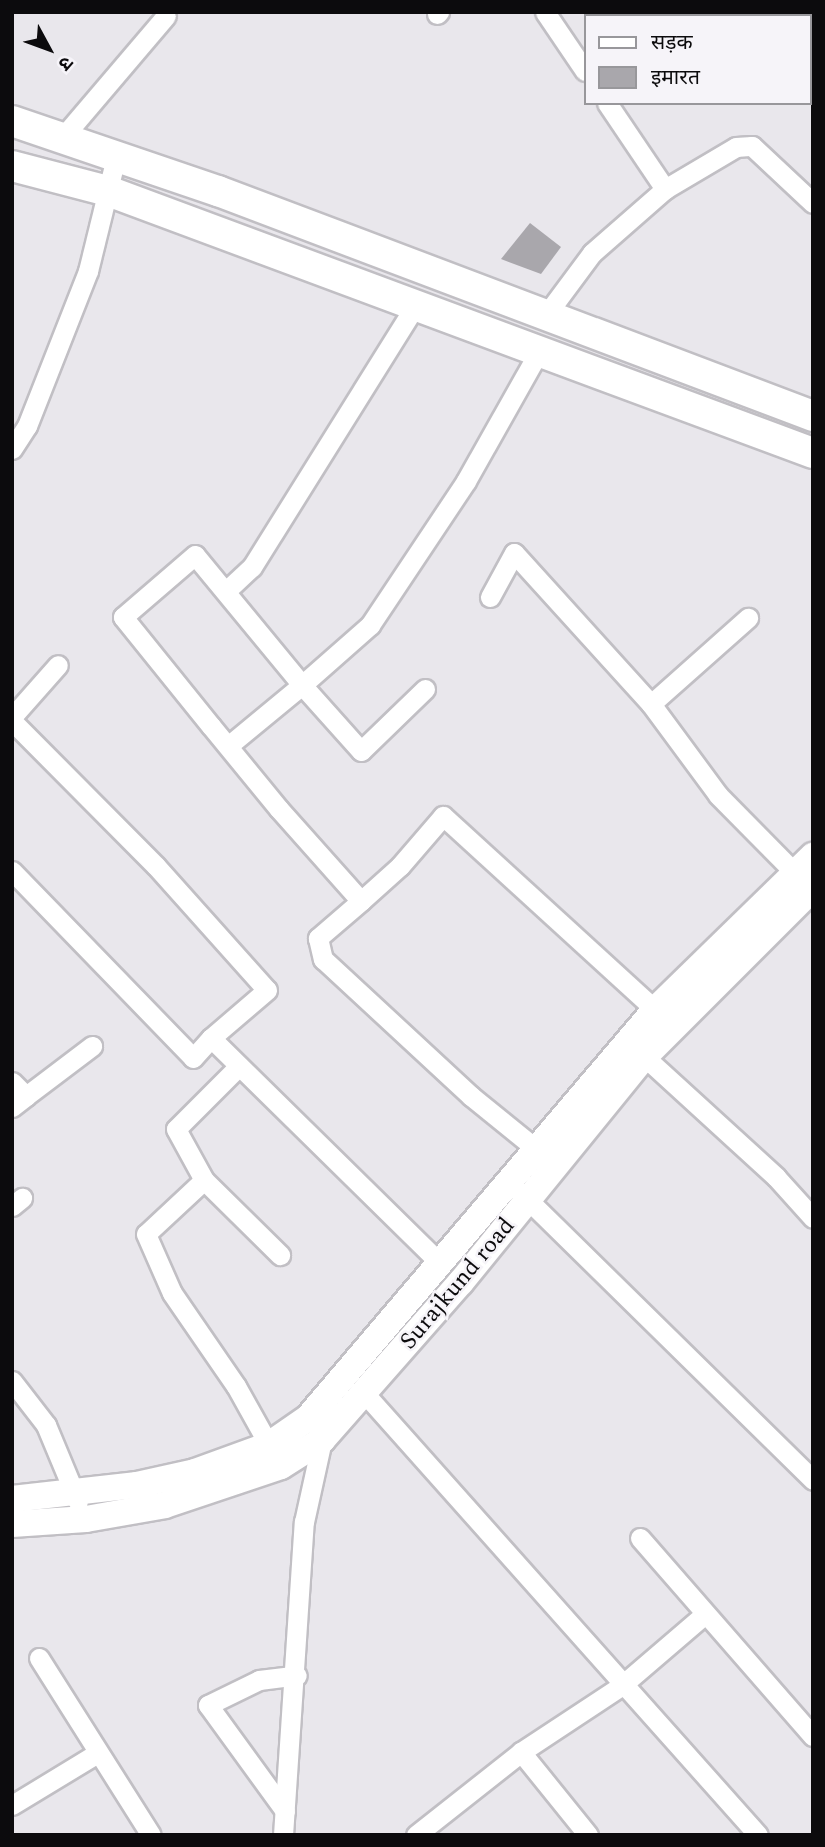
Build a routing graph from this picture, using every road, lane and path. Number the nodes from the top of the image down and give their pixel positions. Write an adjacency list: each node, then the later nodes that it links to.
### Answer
1 (545, 12): 3 (street)
2 (166, 16): 6 (street)
3 (584, 70)
4 (608, 105): 9 (street)
5 (12, 121): 6 (main road)
6 (62, 138): 7 (main road)
7 (116, 157): 10 (street); 13 (main road)
8 (12, 166): 10 (main road)
9 (665, 189): 11 (street); 13 (street)
10 (108, 191): 12 (main road); 16 (street)
11 (813, 203)
12 (415, 305): 14 (main road); 18 (street)
13 (543, 314): 14 (main road); 15 (main road)
14 (533, 351): 17 (main road); 22 (street)
15 (813, 415)
16 (12, 449)
17 (813, 453)
18 (226, 591): 22 (street); 26 (street)
19 (490, 597): 24 (street)
20 (748, 618): 24 (street)
21 (58, 665): 25 (street)
22 (302, 685): 23 (street); 26 (street)
23 (425, 689)
24 (651, 704): 28 (street)
25 (12, 719): 31 (street)
26 (228, 746): 29 (street)
27 (12, 871): 31 (street)
28 (807, 877): 30 (street, Surajkund road)
29 (361, 901): 30 (street); 37 (street)
30 (664, 1018): 33 (street, Surajkund road)
31 (211, 1038): 34 (street)
32 (92, 1046): 36 (street)
33 (636, 1049): 37 (street, Surajkund road); 41 (street)
34 (239, 1066): 38 (street); 43 (street)
35 (12, 1082): 36 (street)
36 (19, 1101)
37 (545, 1156): 39 (street); 40 (street, Surajkund road)
38 (204, 1180): 42 (street); 47 (street)
39 (509, 1182): 40 (street); 43 (street)
40 (529, 1199): 45 (street, Surajkund road); 48 (street)
41 (810, 1209)
42 (280, 1255)
43 (441, 1264): 45 (street)
44 (12, 1381): 49 (street)
45 (357, 1386): 46 (street, Surajkund road); 57 (street)
46 (315, 1429): 47 (street, Surajkund road); 56 (street)
47 (275, 1456): 49 (street); 51 (street, Surajkund road)
48 (813, 1480)
49 (75, 1494): 50 (street); 51 (street)
50 (12, 1499)
51 (86, 1519): 52 (street, Surajkund road)
52 (12, 1524)
53 (640, 1538): 54 (street)
54 (705, 1614): 57 (street); 58 (street)
55 (39, 1658): 60 (street)
56 (297, 1675): 62 (street); 62 (street)
57 (621, 1686): 59 (street); 67 (street)
58 (813, 1736)
59 (521, 1752): 65 (street); 66 (street)
60 (96, 1754): 61 (street); 63 (street)
61 (12, 1805)
62 (285, 1811): 64 (street)
63 (151, 1835)
64 (283, 1835)
65 (416, 1835)
66 (587, 1835)
67 (758, 1835)

